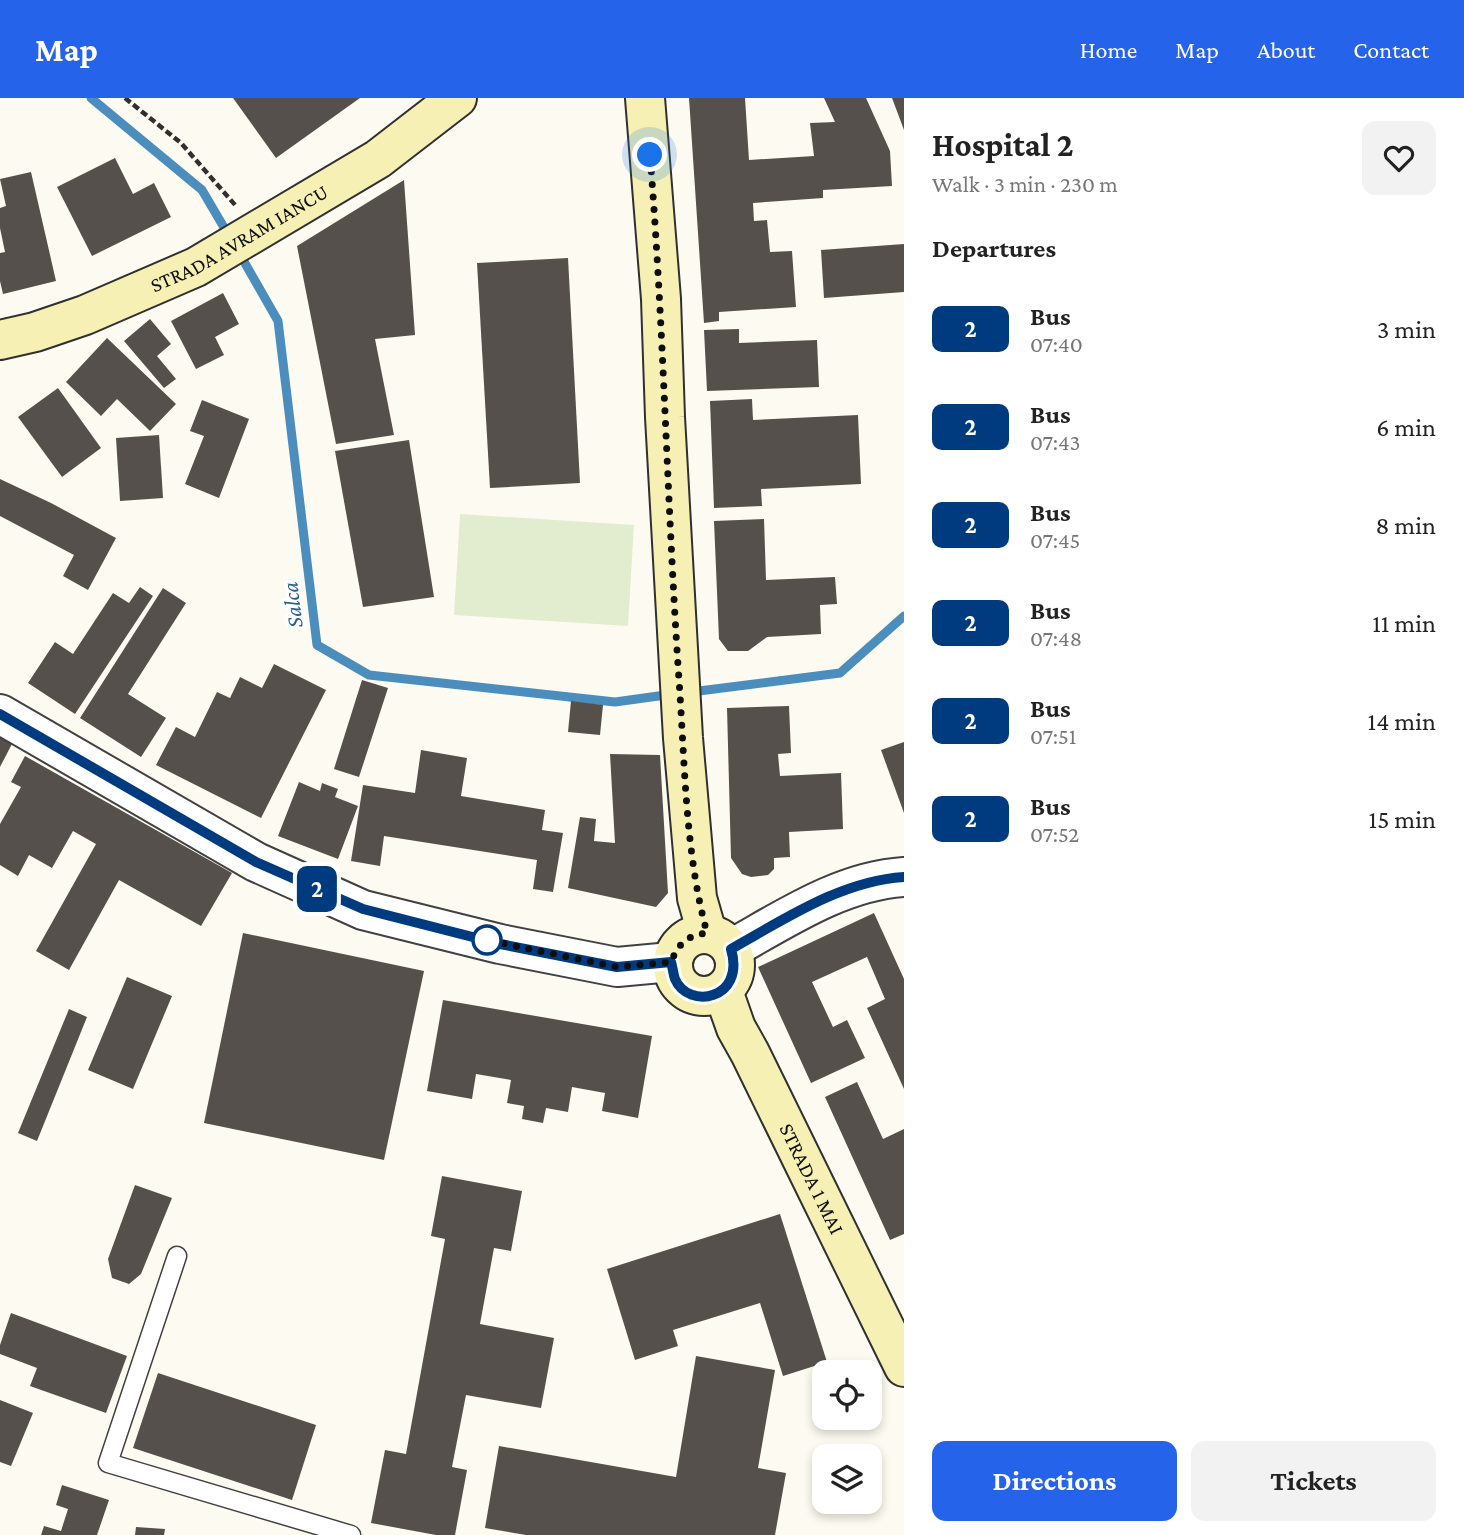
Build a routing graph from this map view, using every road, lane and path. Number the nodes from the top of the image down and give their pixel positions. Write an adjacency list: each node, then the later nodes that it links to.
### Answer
1 (125, 98): 4 (path)
2 (457, 98): 4 (main road, STRADA AVRAM IANCU)
3 (644, 100): 8 (main road)
4 (257, 230): 5 (main road, STRADA AVRAM IANCU)
5 (0, 340)
6 (0, 714): 9 (street)
7 (904, 877): 8 (street)
8 (719, 941): 9 (main road); 10 (main road)
9 (671, 962): 10 (main road)
10 (723, 991): 12 (main road, STRADA 1 MAI)
11 (177, 1256): 13 (lane)
12 (904, 1367)
13 (351, 1535)

